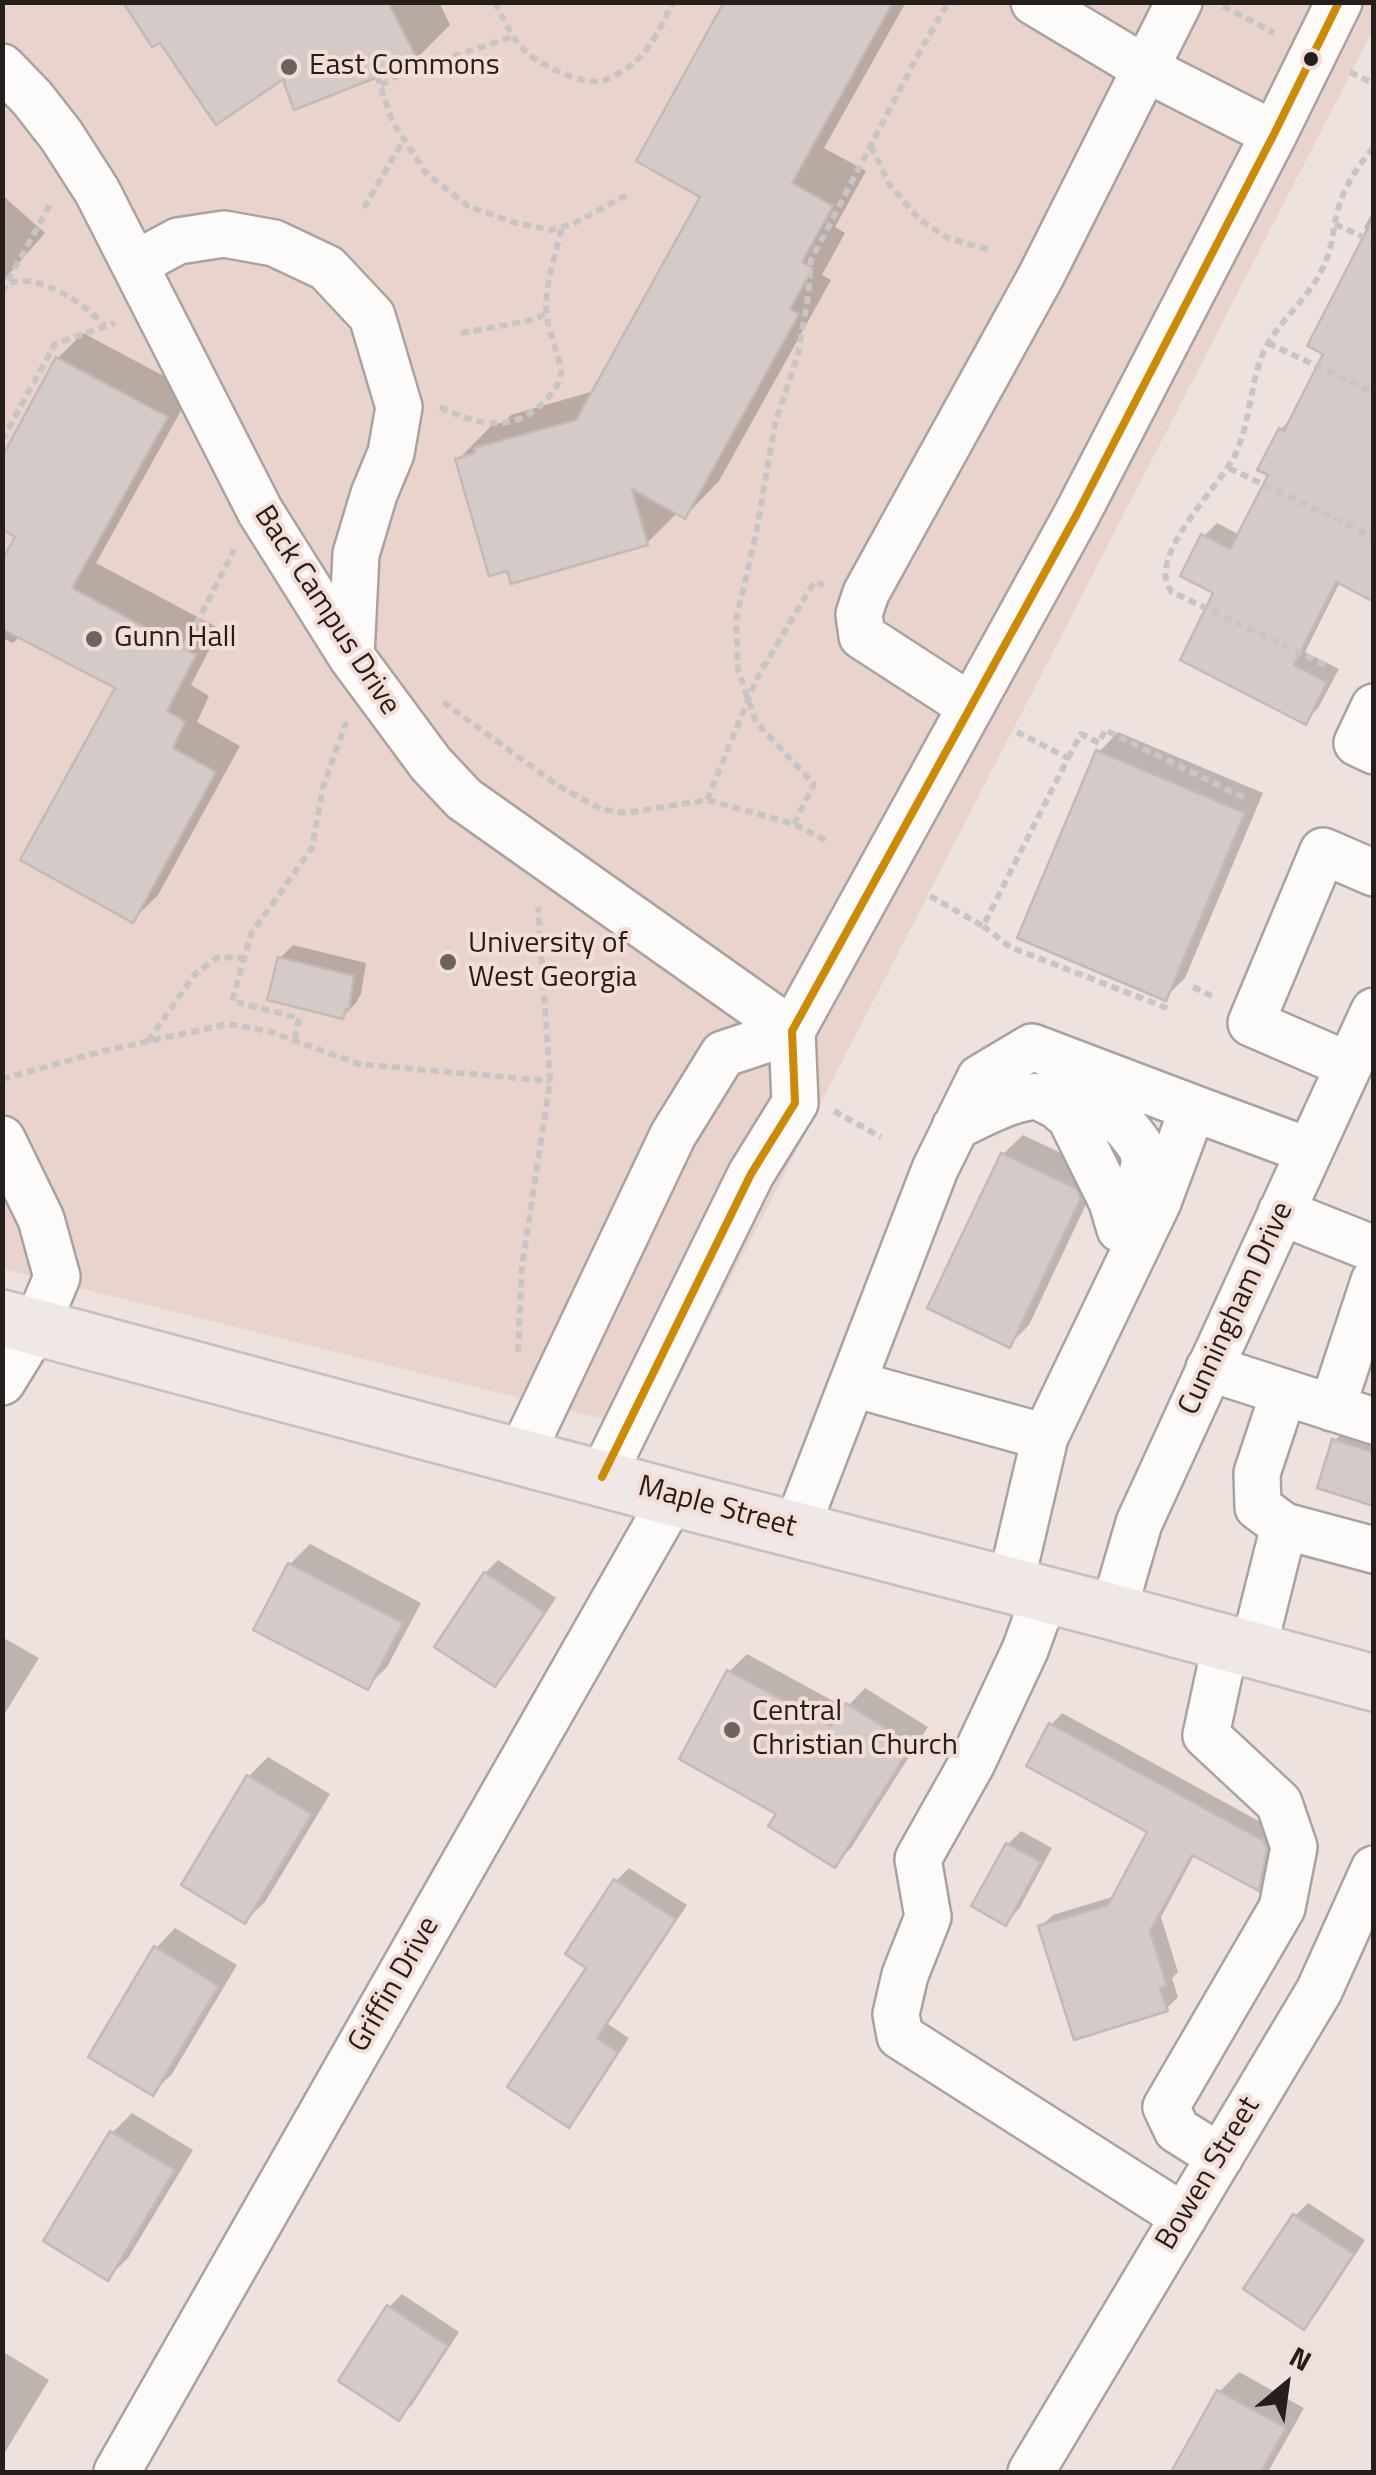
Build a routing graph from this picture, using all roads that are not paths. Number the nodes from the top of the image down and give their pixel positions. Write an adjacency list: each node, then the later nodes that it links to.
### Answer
1 (1034, 2): 5 (street)
2 (1179, 2): 5 (street)
3 (1334, 4): 6 (street)
4 (2, 67): 7 (street, Back Campus Drive)
5 (1146, 70): 6 (street); 9 (street)
6 (1274, 134): 9 (street)
7 (135, 264): 8 (street, Back Campus Drive); 8 (street)
8 (351, 656): 14 (street, Back Campus Drive)
9 (970, 706): 14 (street)
10 (1374, 707): 11 (street)
11 (1374, 751)
12 (1374, 874): 15 (street)
13 (1374, 1011): 15 (street, Cunningham Drive)
14 (792, 1031): 31 (street); 32 (street)
15 (1348, 1064): 19 (street, Cunningham Drive)
16 (1193, 1108): 17 (street); 19 (street); 23 (street)
17 (955, 1127): 23 (street); 27 (street)
18 (2, 1139): 24 (street)
19 (1309, 1151): 20 (street, Cunningham Drive)
20 (1281, 1212): 21 (street); 25 (street, Cunningham Drive)
21 (1374, 1249)
22 (1374, 1281): 29 (street)
23 (1108, 1305): 30 (street)
24 (19, 1322): 26 (street); 31 (main road, Maple Street)
25 (1209, 1368): 28 (street); 38 (street, Cunningham Drive)
26 (2, 1382)
27 (854, 1384): 30 (street); 35 (street)
28 (1284, 1392): 29 (street); 34 (street)
29 (1353, 1414)
30 (1045, 1437): 37 (street)
31 (520, 1457): 32 (main road, Maple Street)
32 (602, 1477): 33 (main road, Maple Street)
33 (672, 1497): 35 (main road, Maple Street); 46 (street, Griffin Drive)
34 (1284, 1526): 36 (street); 39 (street)
35 (796, 1529): 37 (main road, Maple Street)
36 (1374, 1550)
37 (1028, 1590): 38 (main road, Maple Street); 45 (street)
38 (1113, 1612): 39 (main road, Maple Street)
39 (1239, 1646): 40 (main road, Maple Street); 42 (street)
40 (1374, 1683)
41 (1374, 1869): 43 (street, Bowen Street)
42 (1282, 1908): 43 (street); 44 (street)
43 (1342, 1938): 44 (street, Bowen Street)
44 (1220, 2157): 45 (street, Bowen Street)
45 (1184, 2217): 47 (street, Bowen Street)
46 (117, 2472)
47 (1031, 2472)

